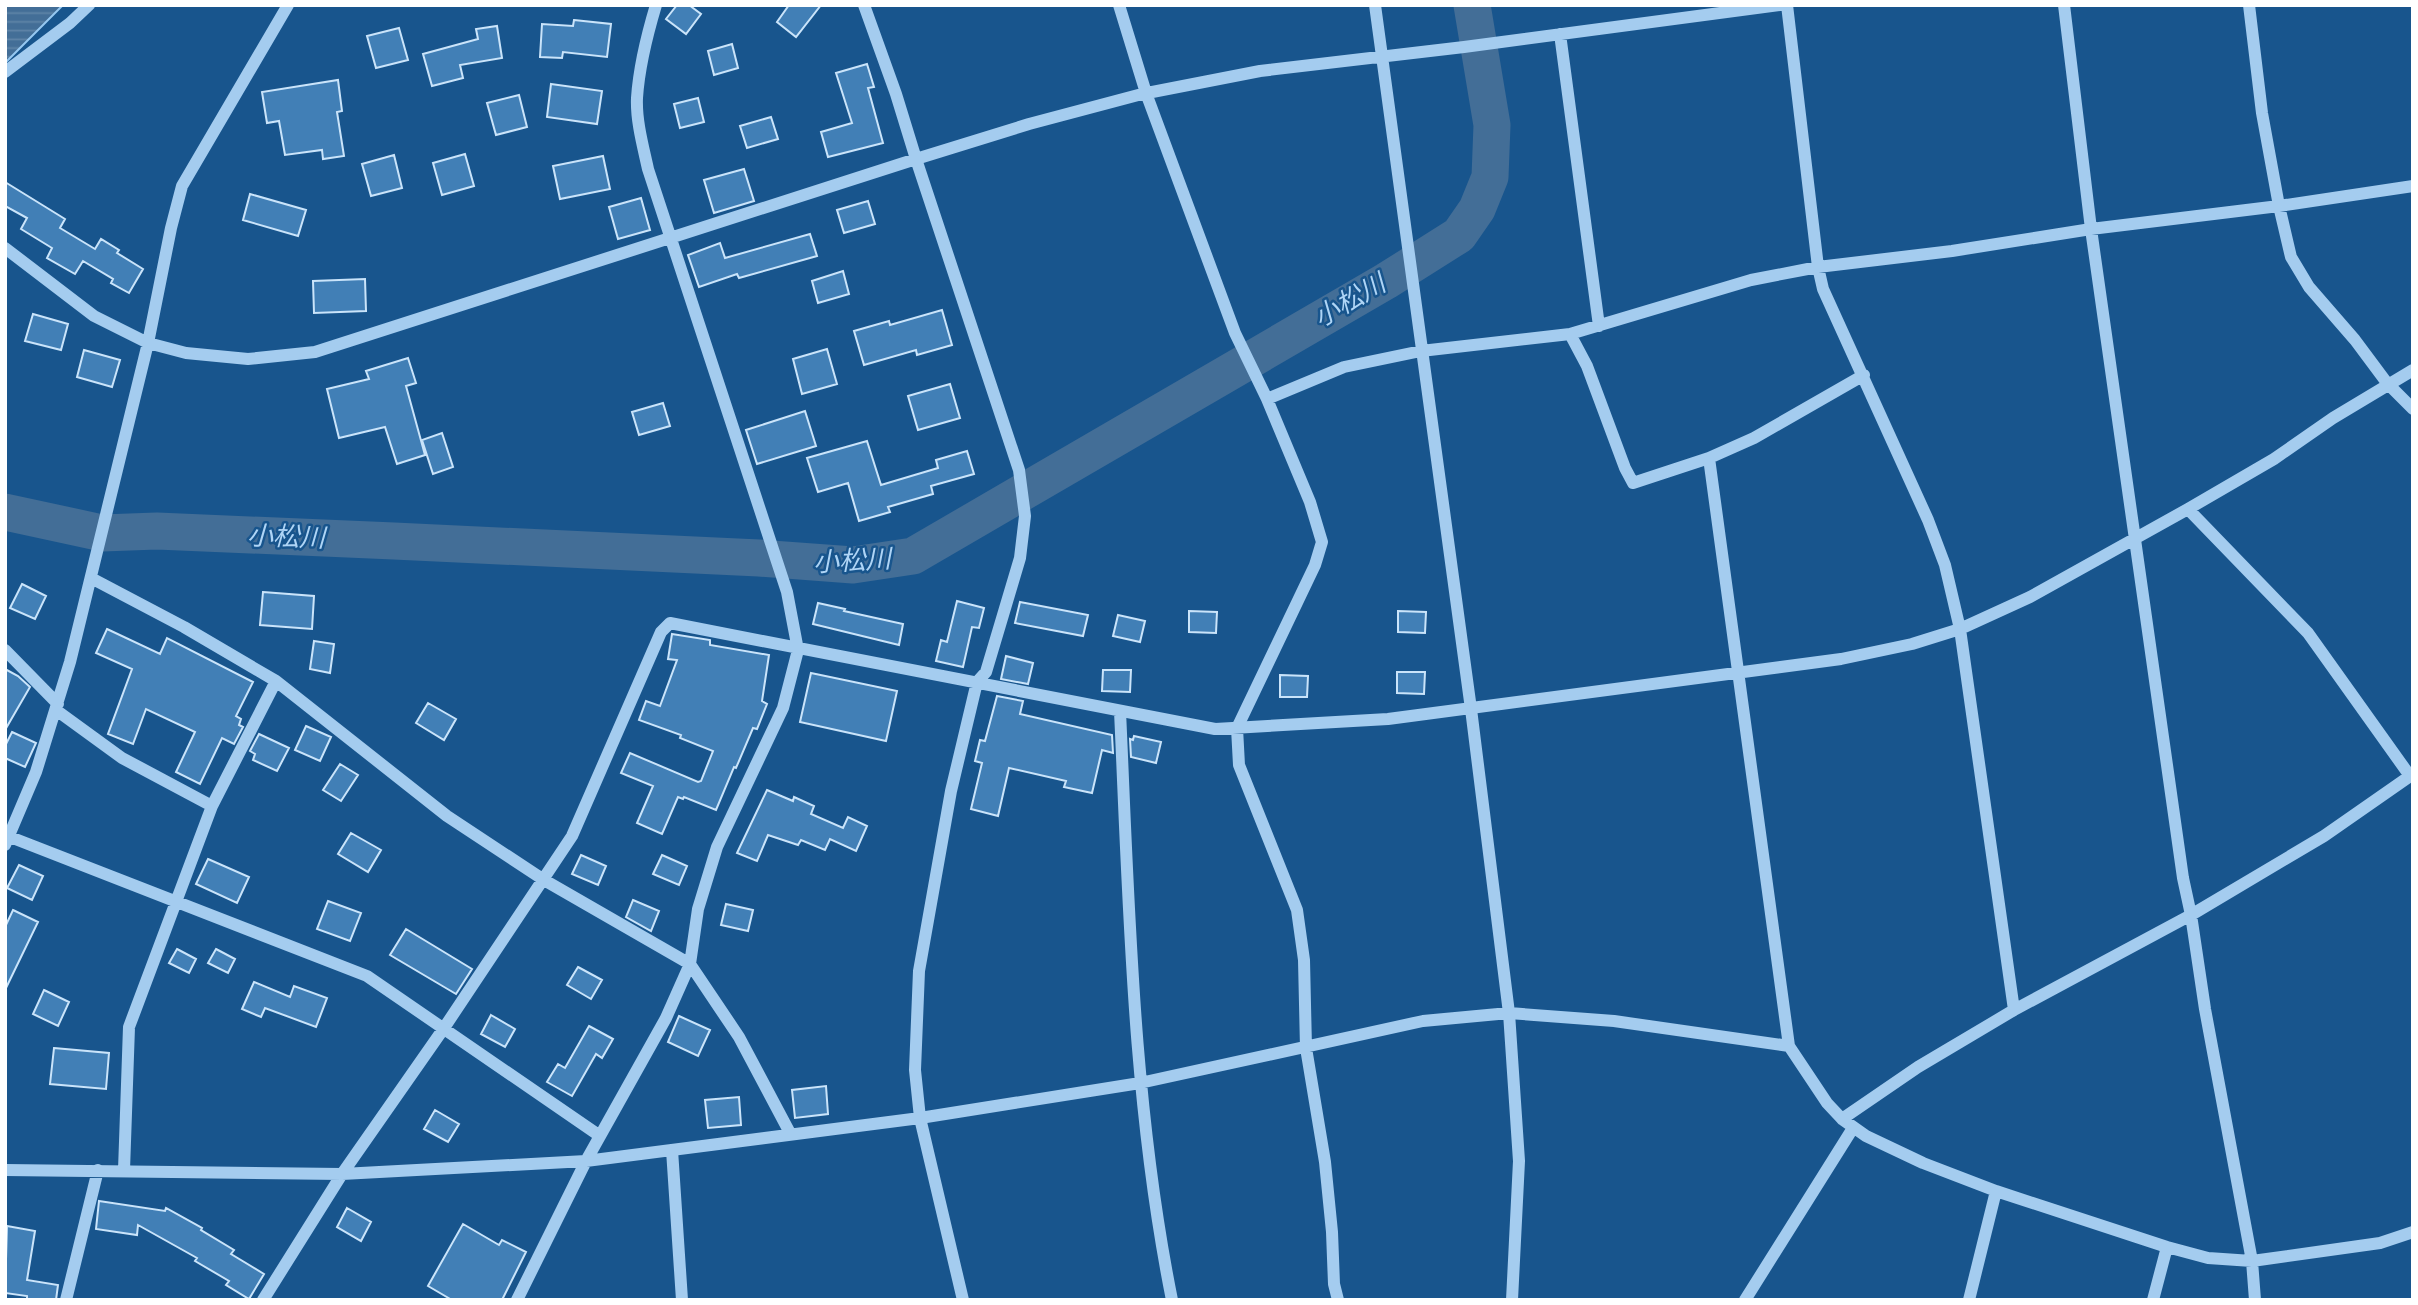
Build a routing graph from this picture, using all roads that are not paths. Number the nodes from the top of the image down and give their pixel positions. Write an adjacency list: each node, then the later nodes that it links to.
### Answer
1 (89, 5): 13 (street)
2 (288, 5): 24 (street)
3 (656, 5): 19 (street)
4 (864, 5): 15 (street)
5 (1119, 5): 14 (street)
6 (1375, 5): 12 (street)
7 (1780, 5): 11 (street)
8 (1787, 5): 21 (street)
9 (2064, 5): 18 (street)
10 (2249, 5): 17 (street)
11 (1560, 34): 12 (street); 22 (street)
12 (1382, 57): 14 (street); 25 (street)
13 (5, 72)
14 (1146, 93): 15 (street); 29 (street)
15 (916, 159): 19 (street); 40 (street)
16 (2413, 186): 17 (street)
17 (2278, 206): 18 (street); 28 (street)
18 (2091, 229): 21 (street); 33 (street)
19 (670, 240): 24 (street); 37 (street)
20 (5, 248): 24 (street)
21 (1818, 267): 22 (street); 27 (street)
22 (1599, 326): 23 (street)
23 (1570, 334): 25 (street); 31 (street)
24 (148, 343): 34 (street)
25 (1421, 351): 29 (street); 42 (street)
26 (2413, 370): 28 (street)
27 (1864, 375): 31 (street); 35 (street)
28 (2387, 383): 30 (street); 32 (street)
29 (1267, 399): 44 (street)
30 (2413, 409)
31 (1709, 458): 38 (street)
32 (2188, 509): 33 (street); 45 (street)
33 (2134, 538): 35 (street); 50 (street)
34 (91, 578): 39 (street); 41 (street)
35 (1959, 629): 38 (street); 52 (street)
36 (5, 650): 41 (street)
37 (798, 650): 40 (street); 48 (street); 51 (street)
38 (1738, 673): 42 (street); 55 (street)
39 (276, 681): 46 (street); 48 (street)
40 (977, 682): 43 (street); 58 (street)
41 (57, 707): 46 (street); 47 (street)
42 (1471, 709): 44 (street); 53 (street)
43 (1120, 711): 44 (street); 57 (street)
44 (1237, 727): 56 (street)
45 (2411, 775): 50 (street)
46 (212, 806): 49 (street)
47 (7, 839): 49 (street)
48 (544, 880): 51 (street); 54 (street)
49 (177, 901): 54 (street); 67 (street)
50 (2191, 915): 52 (street); 72 (street)
51 (690, 964): 61 (street); 62 (street)
52 (2014, 1010): 59 (street)
53 (1509, 1013): 55 (street); 56 (street); 80 (street)
54 (444, 1028): 62 (street); 68 (street)
55 (1789, 1046): 59 (street)
56 (1306, 1048): 57 (street); 79 (street)
57 (1140, 1083): 58 (street); 78 (street)
58 (920, 1118): 61 (street); 77 (street)
59 (1842, 1119): 60 (street)
60 (1853, 1128): 69 (street); 81 (street)
61 (790, 1133): 63 (street)
62 (600, 1136): 64 (street)
63 (672, 1150): 64 (street); 76 (street)
64 (586, 1161): 68 (street); 75 (street)
65 (5, 1170): 66 (street)
66 (98, 1170): 67 (street); 73 (street)
67 (124, 1170): 68 (street)
68 (342, 1174): 74 (street)
69 (1996, 1192): 71 (street); 82 (street)
70 (2413, 1232): 72 (street)
71 (2167, 1247): 72 (street); 83 (street)
72 (2252, 1261): 84 (street)
73 (66, 1300)
74 (263, 1300)
75 (517, 1300)
76 (682, 1300)
77 (962, 1300)
78 (1172, 1300)
79 (1338, 1300)
80 (1512, 1300)
81 (1745, 1300)
82 (1969, 1300)
83 (2153, 1300)
84 (2255, 1300)

